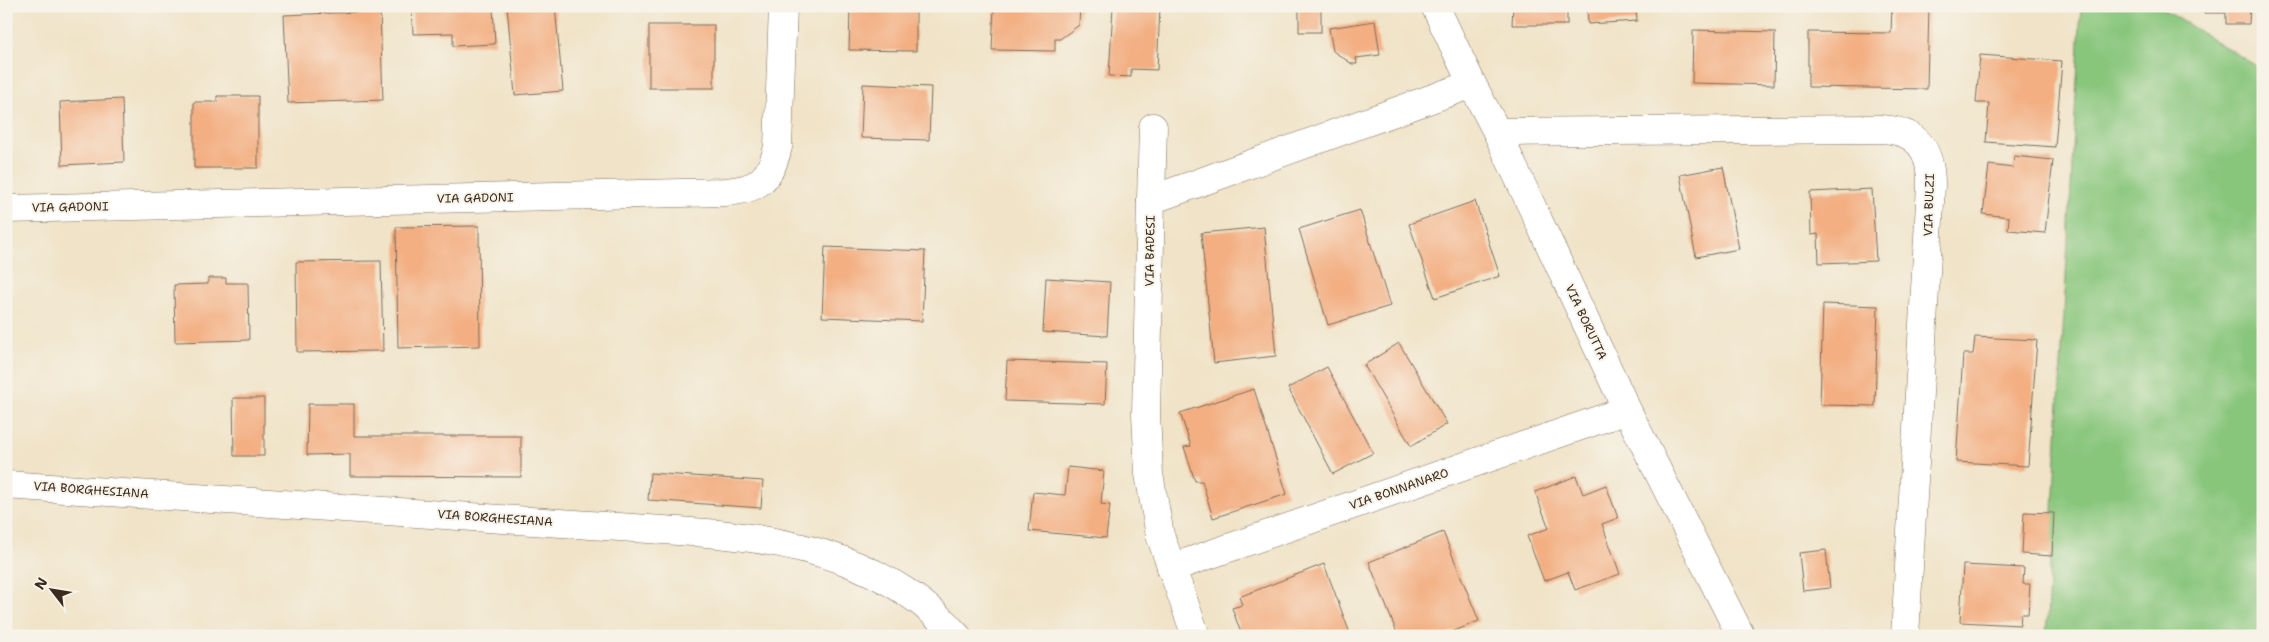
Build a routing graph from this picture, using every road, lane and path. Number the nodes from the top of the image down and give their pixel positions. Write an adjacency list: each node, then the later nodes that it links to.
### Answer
1 (783, 6): 7 (street, VIA GADONI)
2 (1435, 6): 3 (street, VIA BORUTTA)
3 (1472, 84): 5 (street, VIA BORUTTA); 6 (street, VIA BADESI)
4 (1153, 127): 6 (street)
5 (1497, 132): 8 (street, VIA BORUTTA); 14 (street, VIA BULZI)
6 (1151, 200): 10 (street, VIA BADESI)
7 (6, 209)
8 (1627, 410): 10 (street, VIA BONNANARO); 13 (street, VIA BORUTTA)
9 (6, 485): 11 (street, VIA BORGHESIANA)
10 (1171, 568): 12 (street, VIA BADESI)
11 (957, 636)
12 (1196, 636)
13 (1741, 636)
14 (1904, 636)

